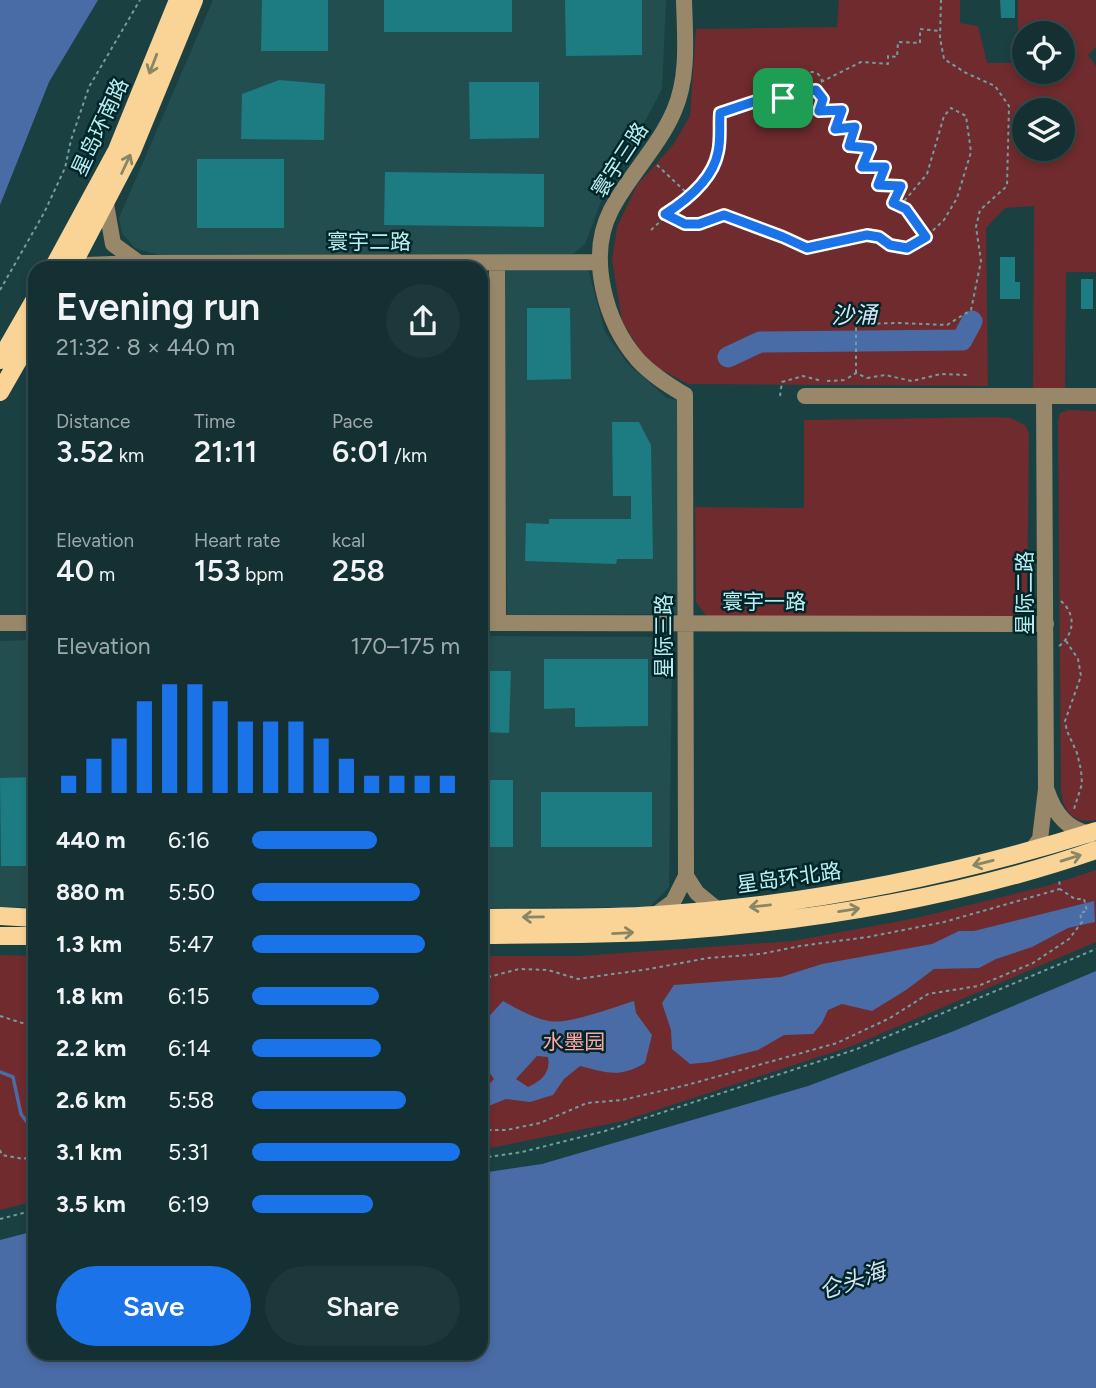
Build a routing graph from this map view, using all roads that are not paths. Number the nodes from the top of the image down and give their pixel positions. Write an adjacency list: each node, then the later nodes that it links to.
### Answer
1 (178, 0): 5 (main road, 星岛环南路, one-way to 5)
2 (194, 0): 4 (main road, 星岛环南路, one-way to 2)
3 (684, 0): 8 (street, 寰宇三路)
4 (106, 204): 6 (main road, 星岛环南路); 7 (street)
5 (56, 261)
6 (75, 261)
7 (136, 261)
8 (599, 262): 10 (street, 寰宇二路); 15 (street, 寰宇三路)
9 (488, 263): 10 (street, 寰宇二路)
10 (497, 263): 22 (street)
11 (28, 311): 13 (main road)
12 (28, 343): 14 (main road)
13 (0, 360)
14 (0, 392)
15 (685, 395): 23 (street, 星际三路)
16 (805, 396): 17 (street)
17 (1044, 396): 18 (street); 24 (street, 星际二路)
18 (1096, 396)
19 (0, 623): 20 (street)
20 (28, 623)
21 (488, 623): 22 (street, 寰宇一路)
22 (498, 623): 23 (street, 寰宇一路)
23 (685, 623): 24 (street, 寰宇一路); 29 (street, 星际三路)
24 (1046, 624): 25 (street, 星际二路)
25 (1046, 789): 26 (street, 星际二路); 27 (street, 星际二路)
26 (1092, 832): 27 (main road, 星岛环北路)
27 (1031, 850): 30 (main road, 星岛环北路, one-way to 30)
28 (1096, 850): 35 (main road, 星岛环北路, one-way to 28)
29 (686, 876): 30 (street); 32 (street)
30 (719, 911): 32 (main road, 星岛环北路)
31 (0, 916): 33 (main road)
32 (654, 916): 34 (main road, 星岛环北路, one-way to 34)
33 (28, 918)
34 (488, 918)
35 (488, 935)
36 (0, 936): 37 (main road)
37 (28, 936)

